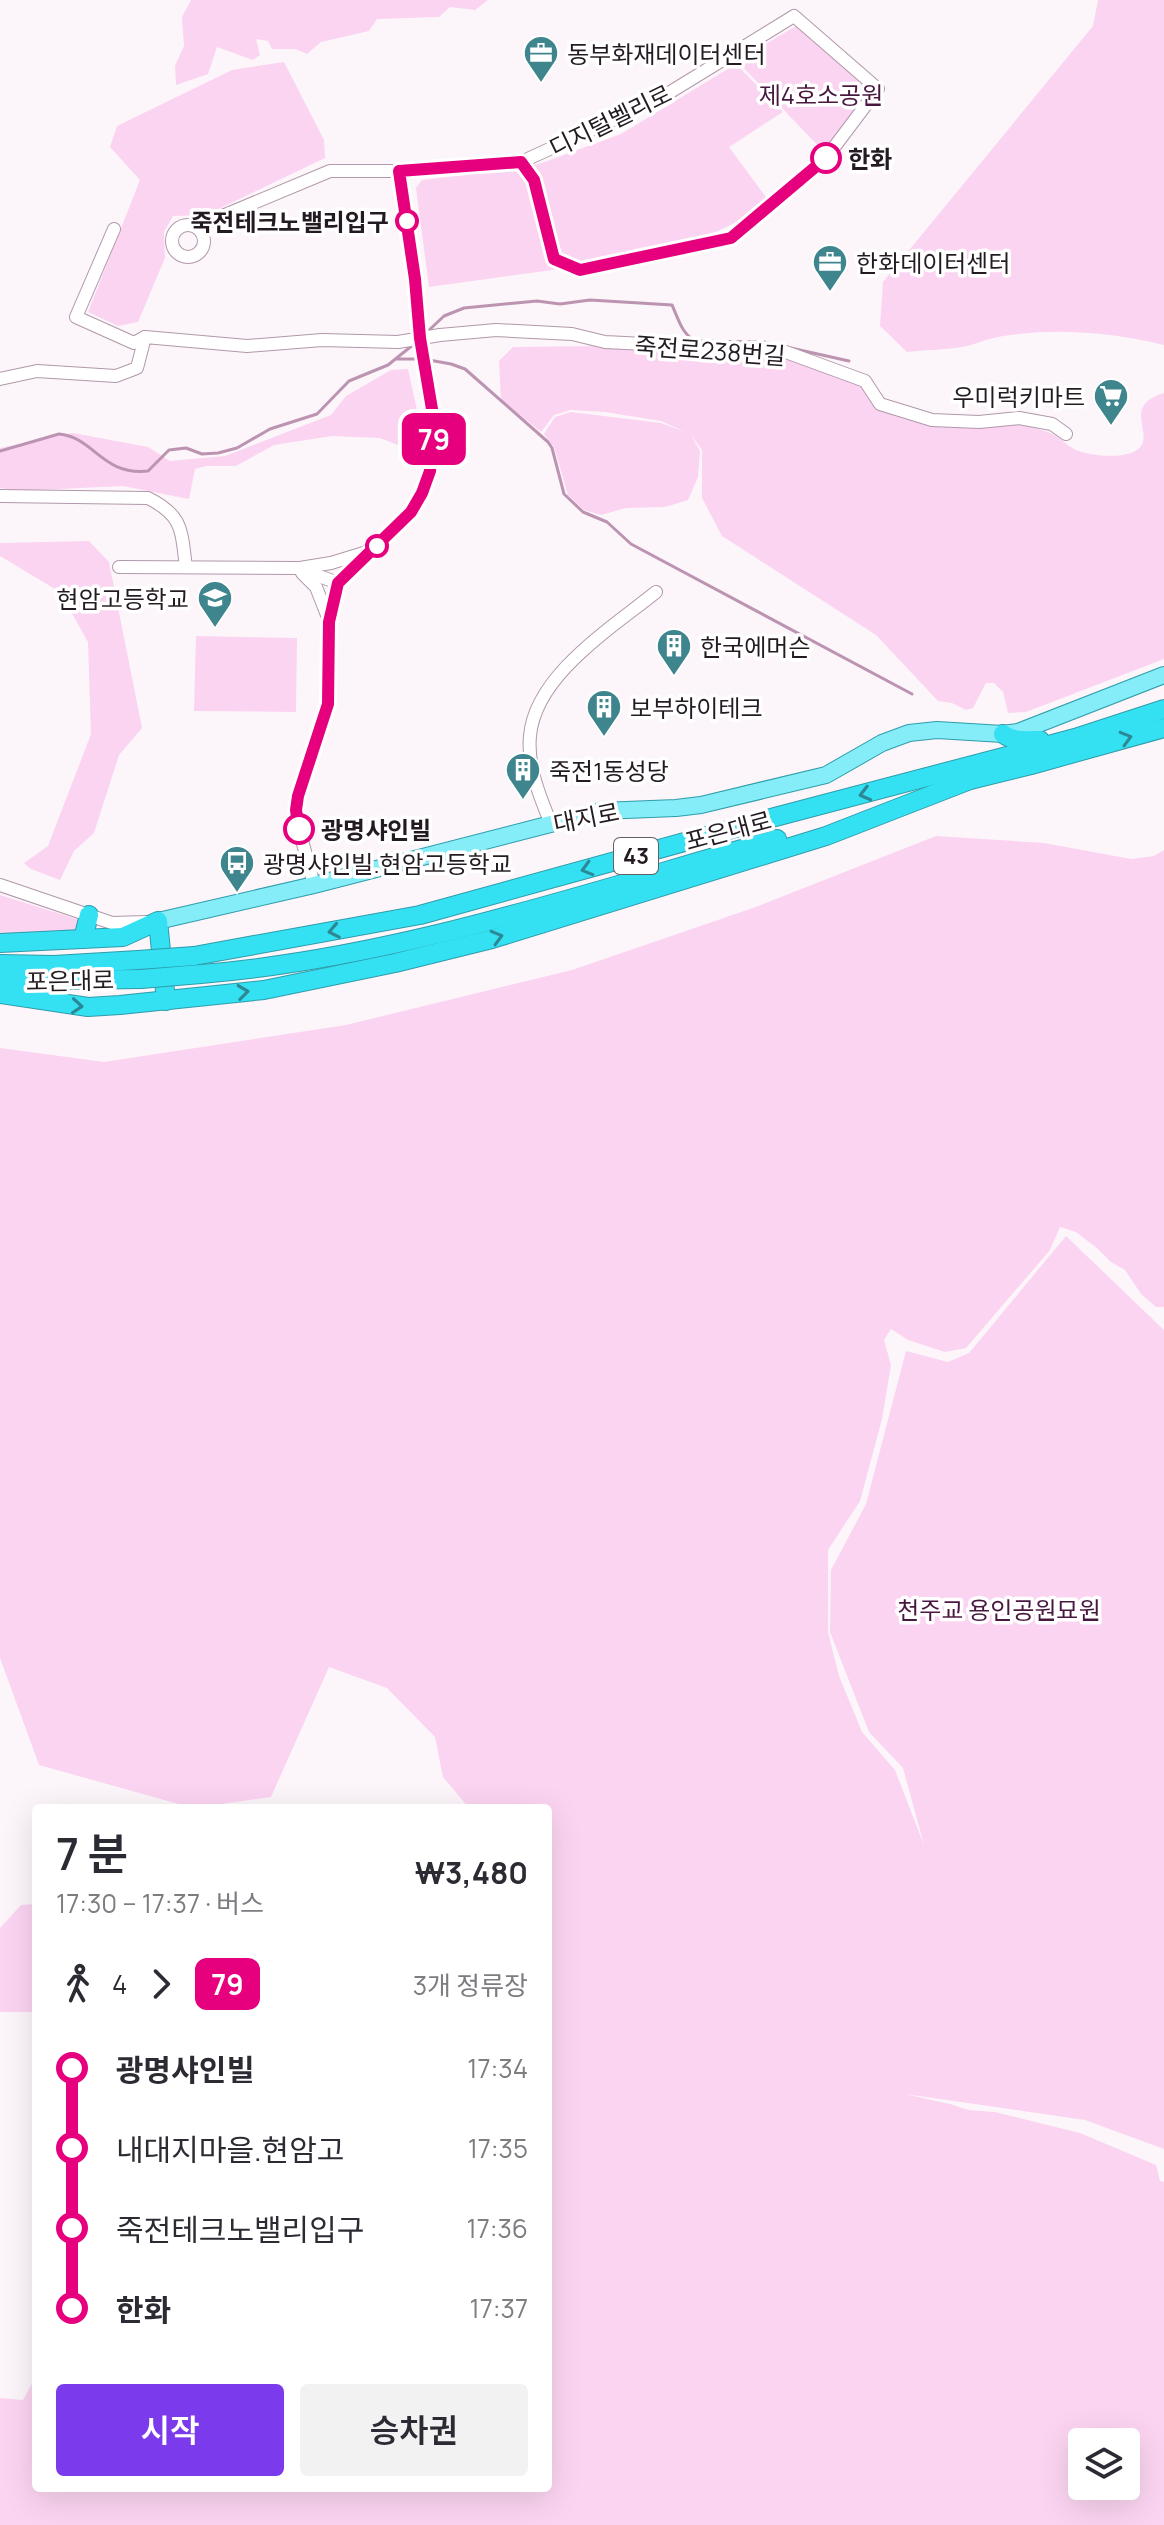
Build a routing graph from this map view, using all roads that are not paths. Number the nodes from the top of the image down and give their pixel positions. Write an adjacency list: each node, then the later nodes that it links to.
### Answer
1 (521, 162): 1 (street, 디지털벨리로); 2 (street, 디지털벨리로)
2 (399, 171): 4 (street, 디지털벨리로); 6 (street)
3 (114, 229): 5 (street, 죽전로238번길)
4 (200, 230)
5 (145, 337): 6 (street, 죽전로238번길); 7 (street)
6 (420, 338): 8 (street, 죽전로238번길); 10 (street)
7 (0, 379)
8 (1066, 434)
9 (0, 496): 12 (street)
10 (372, 551): 13 (street); 14 (street)
11 (119, 567): 12 (street)
12 (186, 567): 13 (street)
13 (297, 568): 14 (street); 16 (street)
14 (338, 583): 16 (street)
15 (656, 592): 23 (street)
16 (329, 622): 25 (street)
17 (1164, 675): 20 (main road, 대지로)
18 (1164, 709): 21 (highway, 포은대로 / 43)
19 (1164, 728): 22 (highway, 포은대로 / 43, one-way to 19)
20 (1003, 734): 21 (highway); 23 (main road, 대지로)
21 (1075, 738): 31 (highway, 포은대로 / 43, one-way to 31)
22 (970, 780): 31 (highway, 포은대로 / 43); 35 (highway, one-way to 22)
23 (551, 824): 25 (main road, 대지로)
24 (0, 885): 26 (street, 대지로)
25 (314, 885): 27 (main road, 대지로)
26 (89, 915): 27 (street, 대지로); 28 (highway)
27 (158, 921): 28 (highway); 35 (highway)
28 (83, 939): 29 (highway)
29 (0, 943)
30 (0, 964): 32 (highway, 포은대로 / 43)
31 (197, 965): 32 (highway, 43, bridge)
32 (139, 970): 33 (highway, 포은대로 / 43)
33 (0, 981)
34 (0, 994): 35 (highway, one-way to 35)
35 (166, 1001)

